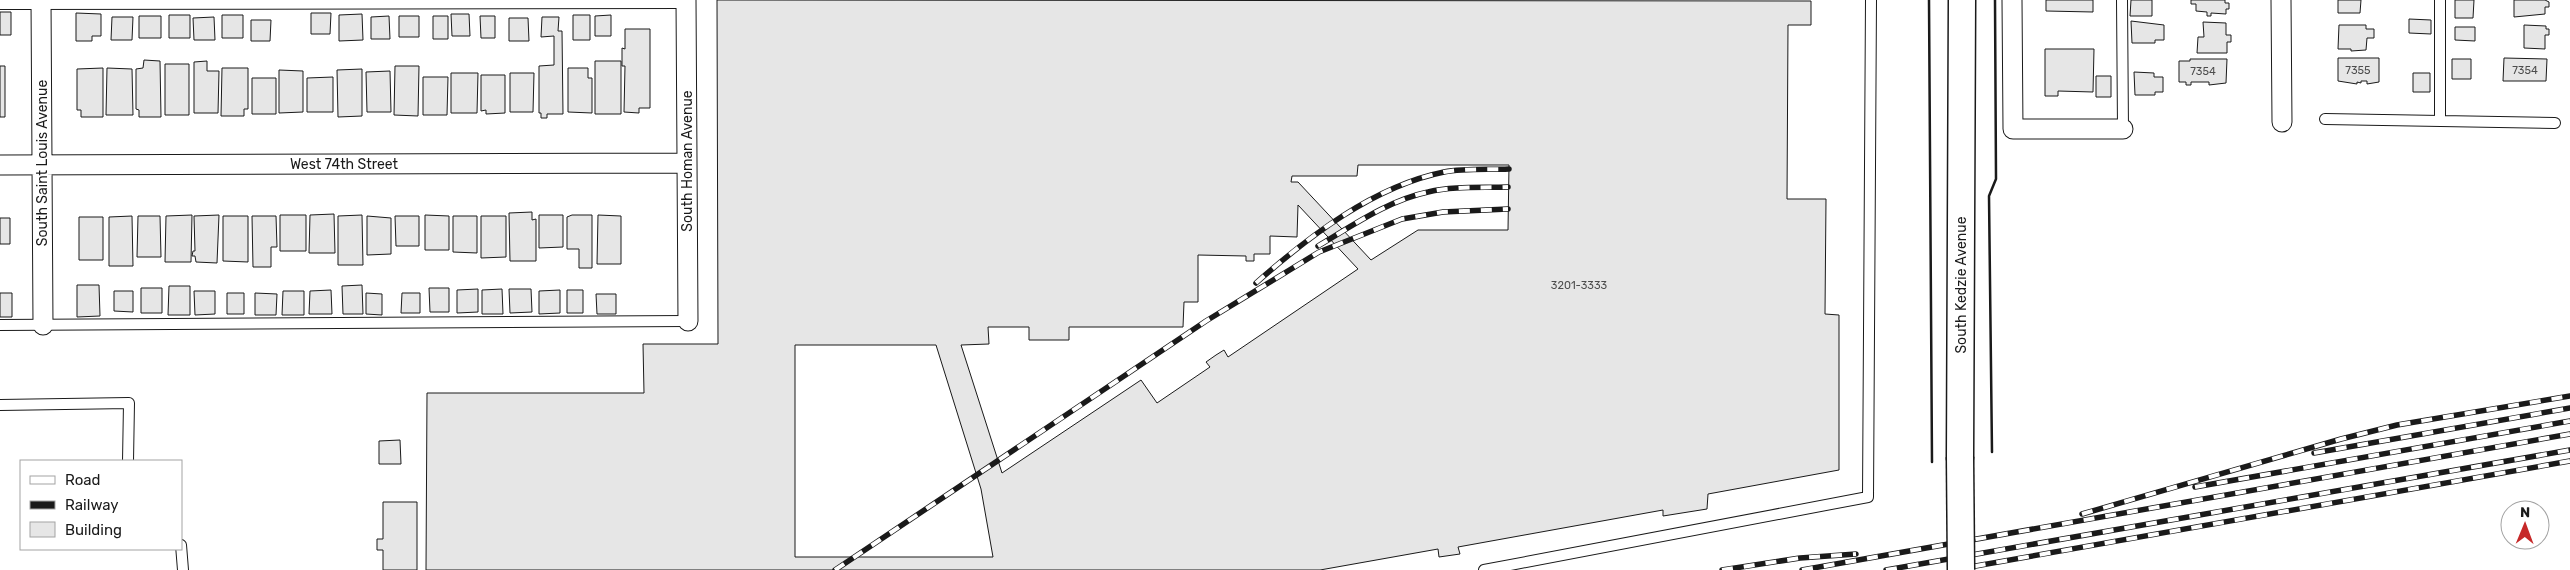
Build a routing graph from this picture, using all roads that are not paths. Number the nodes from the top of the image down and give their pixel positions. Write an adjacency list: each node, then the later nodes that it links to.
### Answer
1 (1871, 0): 25 (lane)
2 (1962, 0): 26 (main road, South Kedzie Avenue, bridge)
3 (2012, 0): 14 (street)
4 (2122, 0): 14 (lane)
5 (2281, 0): 12 (street)
6 (2440, 0): 11 (lane)
7 (686, 1): 8 (lane); 15 (street, South Homan Avenue)
8 (42, 2): 9 (lane); 16 (street, South Saint Louis Avenue)
9 (0, 4)
10 (2325, 119): 11 (lane)
11 (2440, 121): 13 (lane)
12 (2282, 122)
13 (2555, 123)
14 (2123, 129)
15 (687, 163): 16 (street, West 74th Street); 18 (street, South Homan Avenue)
16 (42, 164): 17 (street, West 74th Street); 20 (street, South Saint Louis Avenue)
17 (0, 165)
18 (688, 321): 20 (lane)
19 (0, 325): 20 (lane)
20 (43, 325)
21 (0, 404): 22 (lane)
22 (128, 460)
23 (181, 550): 24 (lane)
24 (183, 570)
25 (1484, 570)
26 (1961, 570)

